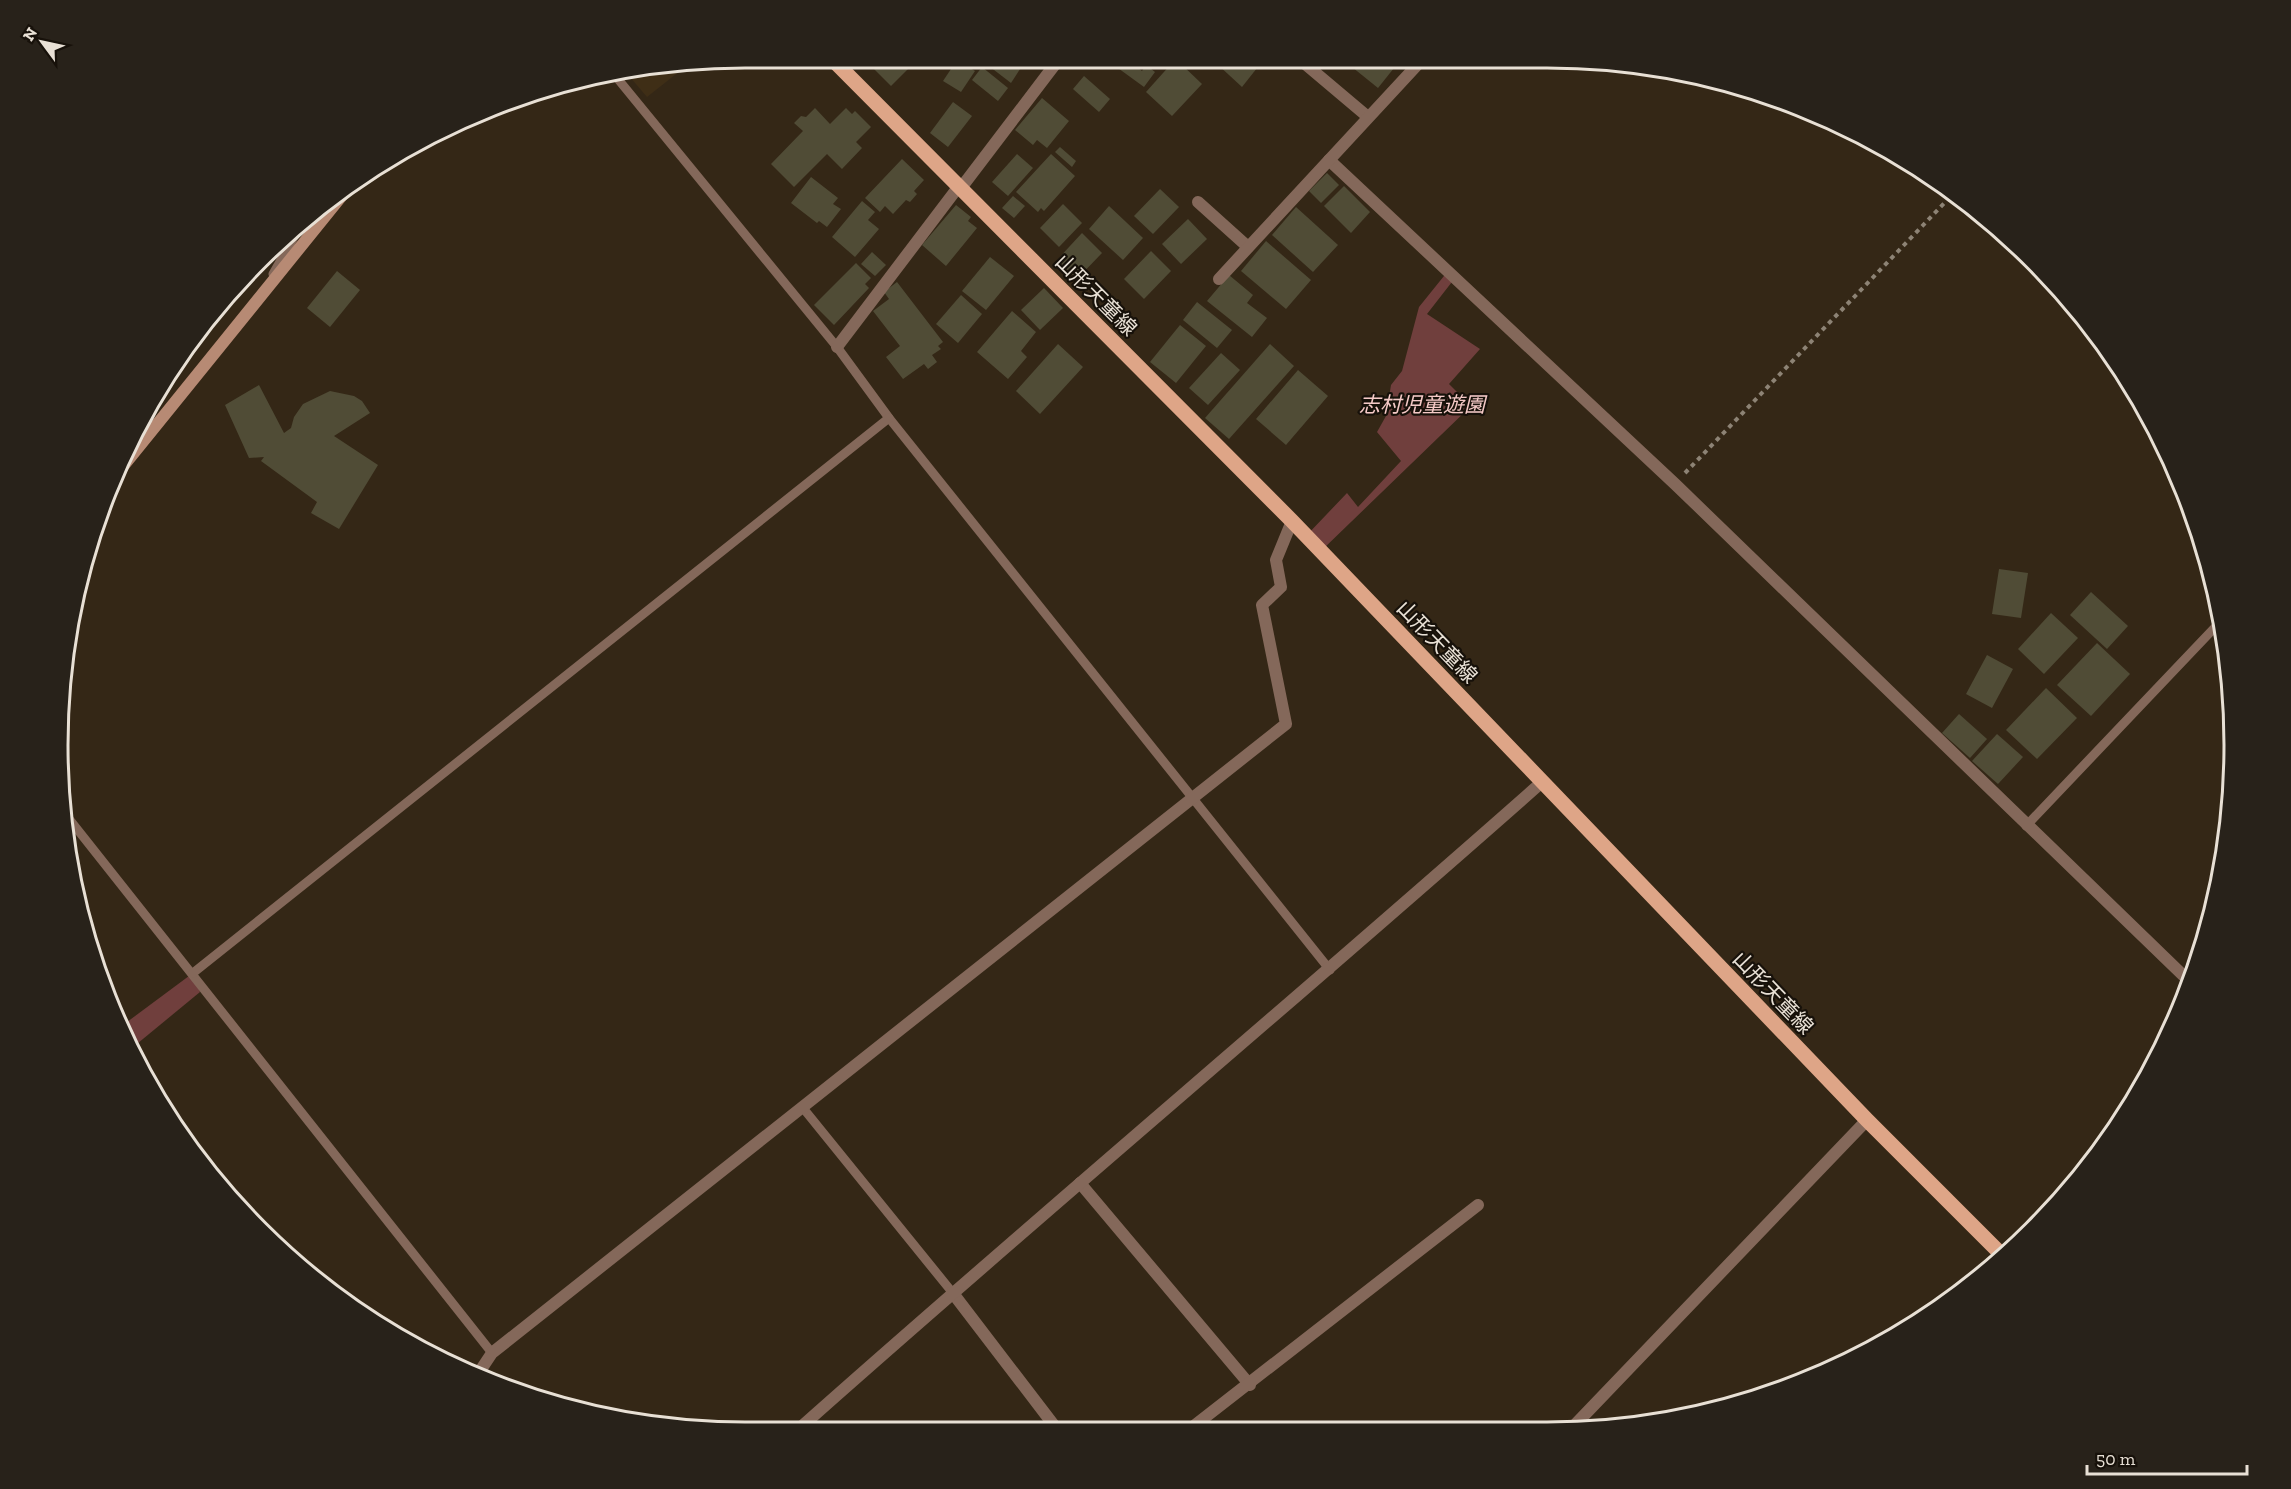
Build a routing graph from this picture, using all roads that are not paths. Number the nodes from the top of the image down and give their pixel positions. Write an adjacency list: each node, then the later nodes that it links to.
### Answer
1 (841, 68): 8 (main road, 山形天童線)
2 (1052, 68): 8 (street)
3 (1310, 68): 6 (street)
4 (1414, 68): 6 (street)
5 (619, 80): 15 (lane)
6 (1368, 117): 7 (street)
7 (1329, 160): 12 (street); 23 (street)
8 (960, 187): 15 (street); 18 (main road, 山形天童線)
9 (1198, 202): 12 (street)
10 (333, 206): 14 (main road)
11 (291, 242): 14 (lane)
12 (1248, 247): 13 (street)
13 (1219, 279)
14 (265, 289): 17 (main road)
15 (837, 347): 16 (lane)
16 (889, 418): 21 (lane); 25 (lane)
17 (133, 454)
18 (1292, 520): 20 (main road, 山形天童線); 21 (street)
19 (2213, 629): 23 (lane)
20 (1542, 782): 24 (street); 28 (main road, 山形天童線)
21 (1190, 797): 24 (lane); 27 (street)
22 (72, 823): 25 (lane)
23 (2026, 826): 26 (street)
24 (1330, 970): 29 (street)
25 (193, 974): 33 (lane)
26 (2183, 975)
27 (803, 1108): 32 (lane); 33 (street)
28 (1866, 1120): 31 (main road, 山形天童線); 36 (street)
29 (1080, 1183): 32 (street); 35 (street)
30 (1478, 1205): 35 (street)
31 (1997, 1250)
32 (952, 1292): 37 (street); 38 (street)
33 (492, 1353): 34 (street)
34 (482, 1368)
35 (1250, 1385): 39 (street)
36 (1579, 1421)
37 (807, 1422)
38 (1051, 1422)
39 (1200, 1422)

